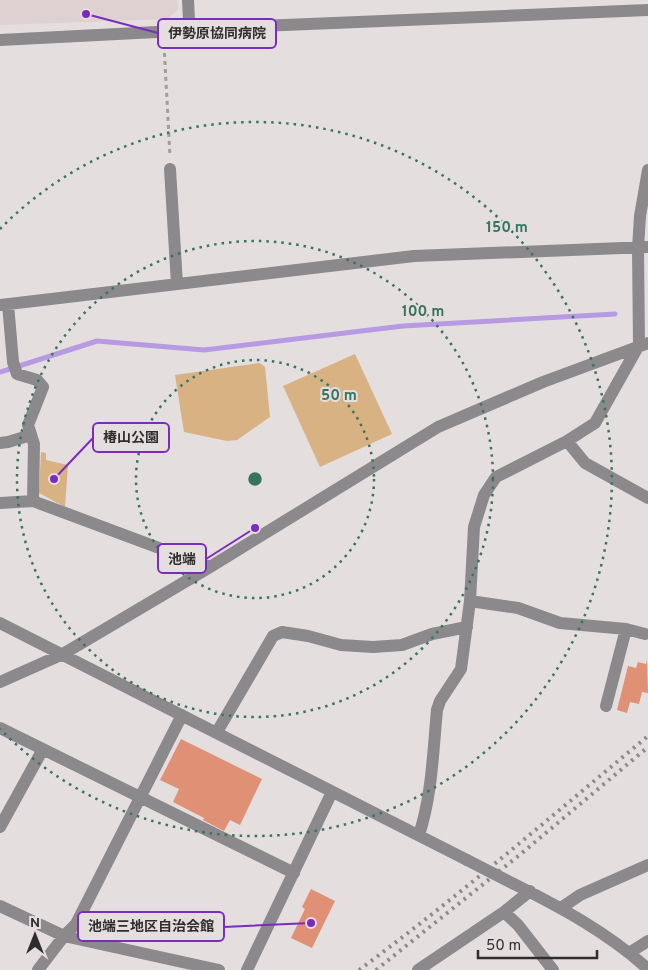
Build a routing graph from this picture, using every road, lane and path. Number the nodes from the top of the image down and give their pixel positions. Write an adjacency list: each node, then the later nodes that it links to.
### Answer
1 (188, 0): 3 (street)
2 (648, 10): 3 (street)
3 (185, 29): 4 (street)
4 (164, 32): 5 (street); 6 (path)
5 (0, 40)
6 (170, 169): 9 (street)
7 (648, 170): 8 (street)
8 (643, 248): 9 (street); 11 (street)
9 (177, 284): 10 (street)
10 (4, 305): 12 (street)
11 (643, 344): 13 (street); 18 (street)
12 (31, 435): 14 (street); 16 (street)
13 (567, 440): 15 (street); 19 (street)
14 (0, 443)
15 (648, 498)
16 (33, 501): 17 (street); 18 (street)
17 (0, 503)
18 (210, 567): 24 (street)
19 (470, 601): 21 (street); 22 (street)
20 (0, 623): 24 (street)
21 (467, 627): 29 (street); 34 (street)
22 (626, 629): 23 (street); 26 (street)
23 (645, 634)
24 (63, 654): 25 (street); 27 (street)
25 (0, 682)
26 (606, 706)
27 (182, 715): 29 (street); 32 (street)
28 (0, 728): 30 (street)
29 (217, 732): 31 (street)
30 (42, 749): 32 (street); 33 (street)
31 (332, 792): 34 (street); 36 (street)
32 (141, 798): 36 (street); 41 (street)
33 (0, 827)
34 (419, 835): 37 (street, bridge)
35 (648, 865): 39 (street)
36 (294, 873): 47 (street)
37 (530, 891): 39 (street); 40 (street)
38 (0, 906): 41 (street)
39 (561, 908): 43 (street)
40 (504, 912): 48 (street); 49 (street)
41 (64, 936): 45 (street); 46 (street)
42 (648, 941): 43 (street)
43 (630, 953): 44 (street)
44 (648, 969)
45 (38, 970)
46 (219, 970)
47 (247, 970)
48 (418, 970)
49 (553, 970)

